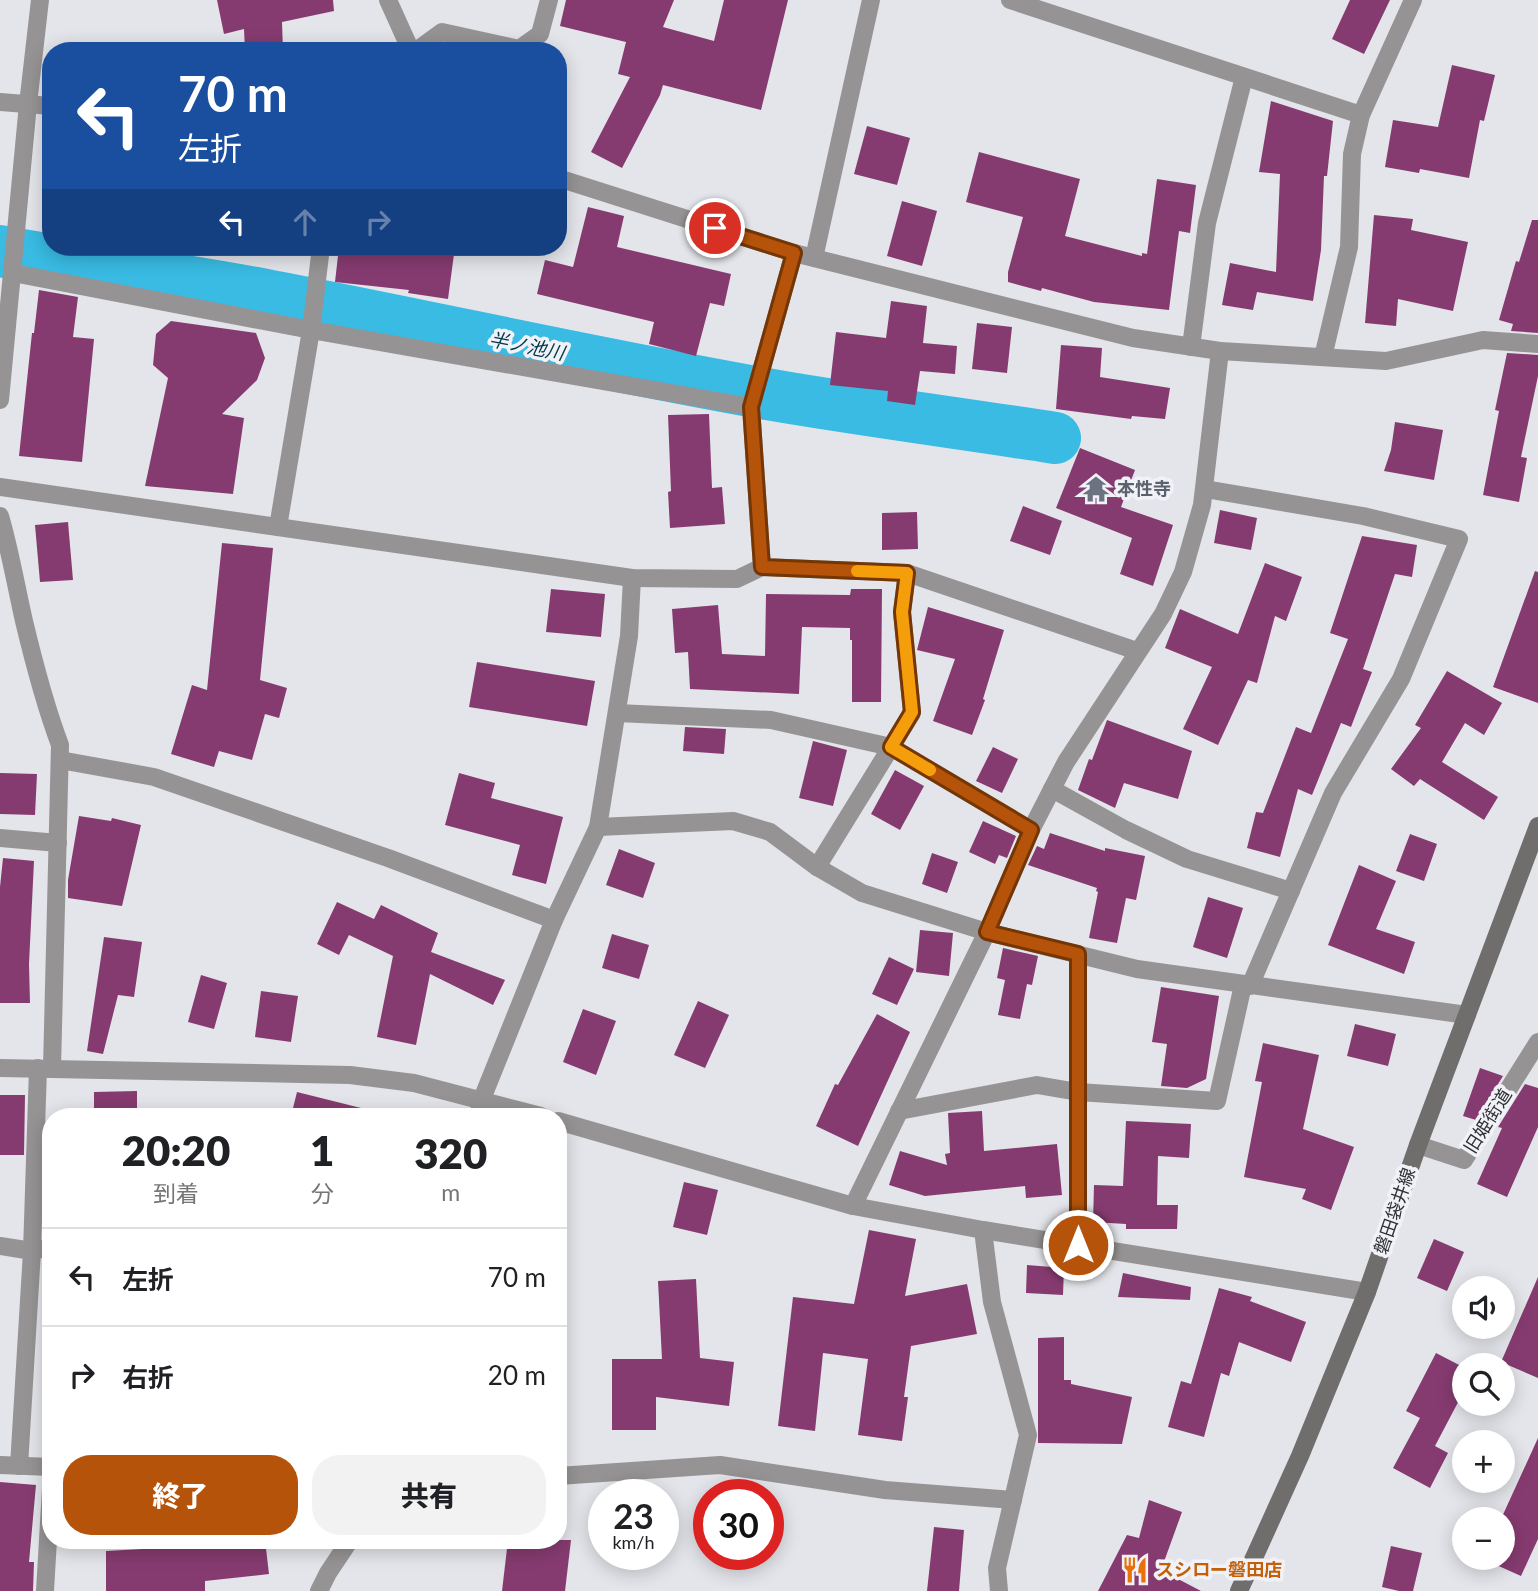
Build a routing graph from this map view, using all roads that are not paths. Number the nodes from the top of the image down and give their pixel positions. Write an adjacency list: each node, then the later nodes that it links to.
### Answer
1 (40, 0): 14 (street)
2 (388, 0): 8 (street)
3 (549, 0): 11 (street)
4 (871, 0): 20 (street)
5 (1010, 0): 7 (street)
6 (1413, 0): 16 (street)
7 (1039, 4): 12 (street)
8 (409, 42)
9 (427, 42): 10 (street)
10 (487, 42)
11 (529, 42)
12 (1244, 77): 16 (street); 24 (street)
13 (0, 102): 14 (street)
14 (28, 104): 15 (street); 21 (street)
15 (42, 105)
16 (1361, 115): 26 (street)
17 (567, 181): 18 (street)
18 (794, 253): 20 (street); 28 (street)
19 (320, 256): 22 (street)
20 (814, 258): 24 (street)
21 (13, 273): 22 (street); 27 (street)
22 (312, 330): 28 (street); 32 (street)
23 (1538, 344): 26 (street)
24 (1191, 347): 25 (street)
25 (1220, 351): 26 (street); 30 (street)
26 (1323, 357)
27 (0, 400)
28 (751, 407): 33 (street)
29 (0, 487): 32 (street)
30 (1205, 489): 36 (street); 47 (street)
31 (0, 516): 39 (street)
32 (278, 527): 35 (street)
33 (762, 567): 34 (street); 35 (street)
34 (907, 573): 36 (street); 38 (street)
35 (632, 579): 37 (street)
36 (1137, 651): 40 (street)
37 (617, 713): 38 (street); 42 (street)
38 (891, 747): 43 (street); 46 (street)
39 (60, 760): 45 (street); 48 (street)
40 (1052, 789): 43 (street); 47 (street)
41 (1538, 825): 52 (main road, 磐田袋井線)
42 (598, 827): 46 (street); 48 (street)
43 (1031, 830): 49 (street)
44 (0, 838): 45 (street)
45 (58, 843): 55 (street)
46 (817, 867): 49 (street)
47 (1291, 891): 51 (street)
48 (554, 920): 58 (street)
49 (987, 932): 50 (street); 60 (street)
50 (1078, 954): 51 (street); 56 (street)
51 (1246, 986): 52 (street); 56 (street)
52 (1468, 1015): 62 (main road, 磐田袋井線)
53 (1538, 1042): 62 (street, 旧姫街道)
54 (0, 1068): 55 (street)
55 (45, 1068): 57 (street); 58 (street)
56 (1078, 1092): 60 (street); 65 (street)
57 (42, 1108)
58 (480, 1108)
59 (42, 1110): 68 (street)
60 (899, 1111): 63 (street)
61 (567, 1124): 63 (street)
62 (1418, 1145): 69 (main road, 磐田袋井線)
63 (853, 1206): 64 (street)
64 (983, 1230): 65 (street); 74 (street)
65 (1078, 1245): 69 (street)
66 (0, 1247): 68 (street)
67 (42, 1249): 68 (street)
68 (32, 1251): 71 (street)
69 (1367, 1292): 80 (main road, 磐田袋井線)
70 (0, 1465): 71 (street)
71 (19, 1466): 72 (street)
72 (42, 1467)
73 (567, 1475): 74 (street)
74 (1013, 1500): 79 (street)
75 (47, 1549): 77 (street)
76 (344, 1549): 78 (street)
77 (45, 1591)
78 (319, 1591)
79 (999, 1591)
80 (1239, 1591)

